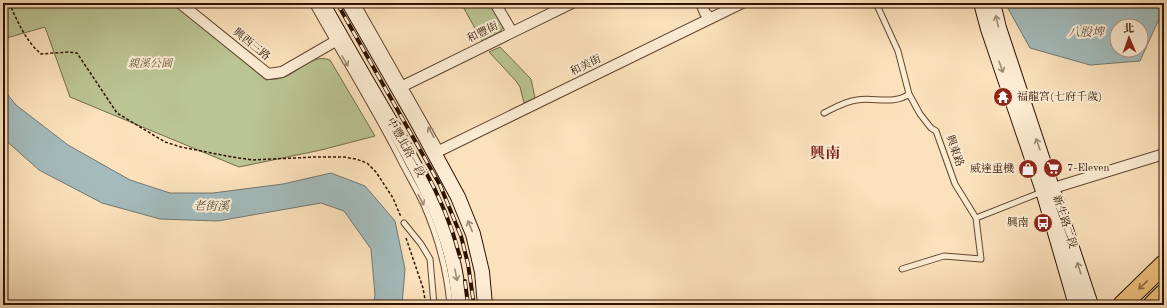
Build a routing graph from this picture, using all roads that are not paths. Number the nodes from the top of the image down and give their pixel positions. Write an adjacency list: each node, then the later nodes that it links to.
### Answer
1 (180, 3): 16 (street, 興西三路)
2 (312, 3): 16 (lane, 中豐北路一段)
3 (322, 3): 31 (main road, 中豐北路一段, one-way to 31)
4 (349, 3): 22 (main road)
5 (357, 3): 17 (lane)
6 (495, 3): 15 (street)
7 (572, 3): 15 (street, 和豐街)
8 (701, 3): 14 (street)
9 (708, 3): 14 (street)
10 (742, 3): 14 (street, 和美街)
11 (876, 3): 18 (lane, 興東路)
12 (981, 3): 23 (main road, 新生路二段, one-way to 23)
13 (993, 3): 23 (main road, 新生路二段, one-way to 13)
14 (711, 18): 20 (street, 和美街)
15 (512, 32): 17 (street, 和豐街)
16 (334, 42): 30 (lane, 中豐北路一段, one-way to 30)
17 (405, 85): 20 (lane, one-way to 17)
18 (909, 94): 19 (lane); 24 (lane, 興東路)
19 (824, 113)
20 (441, 150): 22 (lane)
21 (1164, 154): 23 (street)
22 (450, 181): 32 (main road, one-way to 22)
23 (1048, 190): 24 (lane); 33 (main road, 新生路二段); 34 (main road, 新生路二段, one-way to 23)
24 (976, 218): 27 (lane)
25 (404, 223): 29 (lane)
26 (1164, 264): 35 (highway, one-way to 35)
27 (902, 269)
28 (1164, 293): 36 (highway)
29 (434, 305)
30 (450, 305)
31 (460, 305)
32 (485, 305)
33 (1076, 305)
34 (1091, 305)
35 (1122, 305)
36 (1152, 305)

